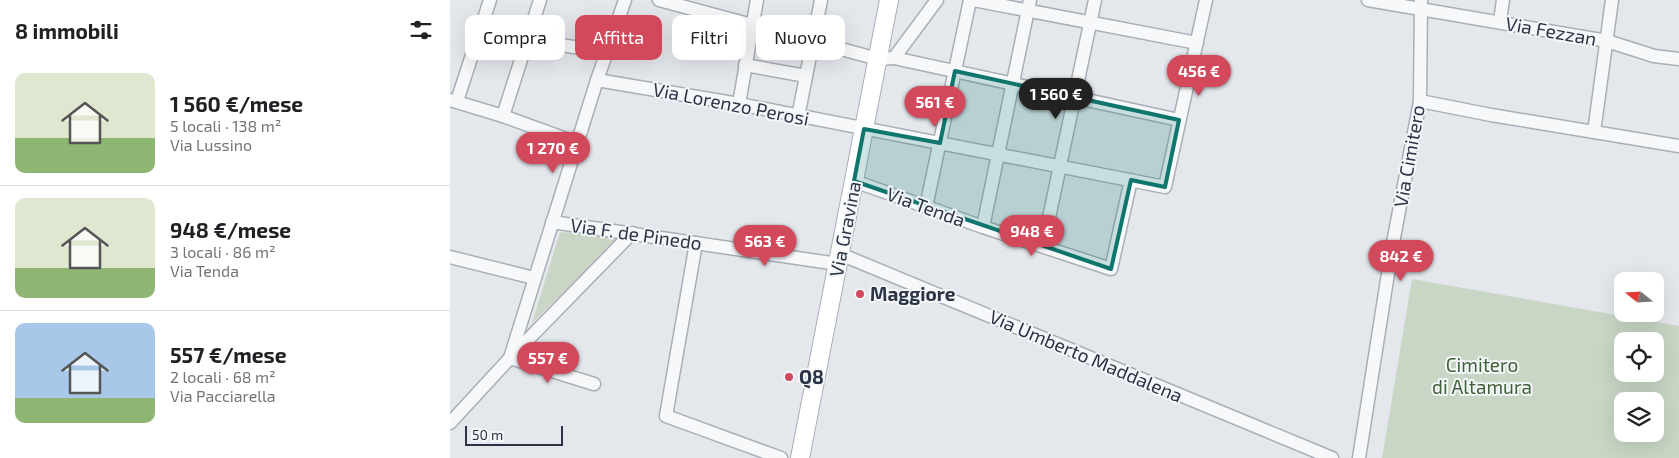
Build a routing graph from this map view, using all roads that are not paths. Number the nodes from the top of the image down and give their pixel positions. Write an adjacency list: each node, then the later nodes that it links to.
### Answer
1 (490, 0): 38 (street)
2 (540, 0): 17 (street)
3 (625, 0): 18 (street)
4 (659, 0): 22 (street)
5 (757, 0): 22 (street)
6 (821, 0): 19 (street)
7 (889, 0): 27 (main road, Via Gravina)
8 (938, 0): 27 (street)
9 (971, 0): 16 (street); 33 (street)
10 (1096, 0): 21 (street)
11 (1206, 0): 25 (street)
12 (1368, 0): 15 (street, Via Fezzan)
13 (1503, 0): 20 (street)
14 (1612, 0): 24 (street)
15 (1421, 5): 20 (street, Via Fezzan); 39 (street, Via Cimitero)
16 (1029, 6): 21 (street); 36 (street)
17 (535, 15)
18 (620, 15)
19 (818, 15)
20 (1500, 21): 24 (street, Via Fezzan)
21 (1090, 24): 25 (street); 37 (street)
22 (752, 25): 23 (street); 32 (street)
23 (756, 26)
24 (1607, 41): 28 (street, Via Fezzan); 45 (street)
25 (1197, 44): 43 (street)
26 (845, 49): 27 (street)
27 (886, 59): 33 (street); 44 (main road, Via Gravina)
28 (1679, 59)
29 (521, 60): 41 (street)
30 (604, 60): 35 (street)
31 (809, 60): 34 (street)
32 (746, 65): 34 (street); 40 (street)
33 (955, 71): 36 (street); 47 (street)
34 (806, 76): 42 (street)
35 (597, 80): 40 (street, Via Lorenzo Perosi); 46 (street)
36 (1013, 84): 37 (street); 49 (street)
37 (1075, 97): 43 (street); 50 (street)
38 (453, 101): 41 (street)
39 (1420, 101): 45 (street); 68 (street, Via Cimitero)
40 (738, 104): 42 (street, Via Lorenzo Perosi)
41 (503, 116): 46 (street)
42 (798, 117): 44 (street, Via Lorenzo Perosi)
43 (1180, 120): 51 (street, Via Lorenzo Perosi)
44 (864, 129): 47 (street, Via Lorenzo Perosi); 52 (main road, Via Gravina)
45 (1594, 132): 48 (street)
46 (577, 143): 54 (street)
47 (940, 143): 49 (street, Via Lorenzo Perosi); 53 (street)
48 (1679, 146)
49 (1000, 155): 50 (street, Via Lorenzo Perosi); 55 (street)
50 (1060, 167): 51 (street, Via Lorenzo Perosi); 58 (street)
51 (1131, 180): 58 (street, Via Tenda)
52 (854, 181): 53 (street, Via Tenda); 60 (main road, Via Gravina)
53 (926, 207): 55 (street, Via Tenda)
54 (552, 222): 56 (street, Via F. de Pinedo); 61 (street)
55 (984, 227): 58 (street, Via Tenda)
56 (632, 234): 57 (street, Via F. de Pinedo); 62 (street)
57 (696, 243): 60 (street, Via F. de Pinedo); 65 (street)
58 (1043, 246)
59 (450, 257): 61 (street)
60 (839, 259): 66 (main road, Via Gravina); 67 (street, Via Umberto Maddalena)
61 (534, 278): 62 (street)
62 (510, 358): 63 (street); 64 (street)
63 (594, 384)
64 (450, 423)
65 (781, 458)
66 (800, 458)
67 (1332, 458)
68 (1359, 458)

